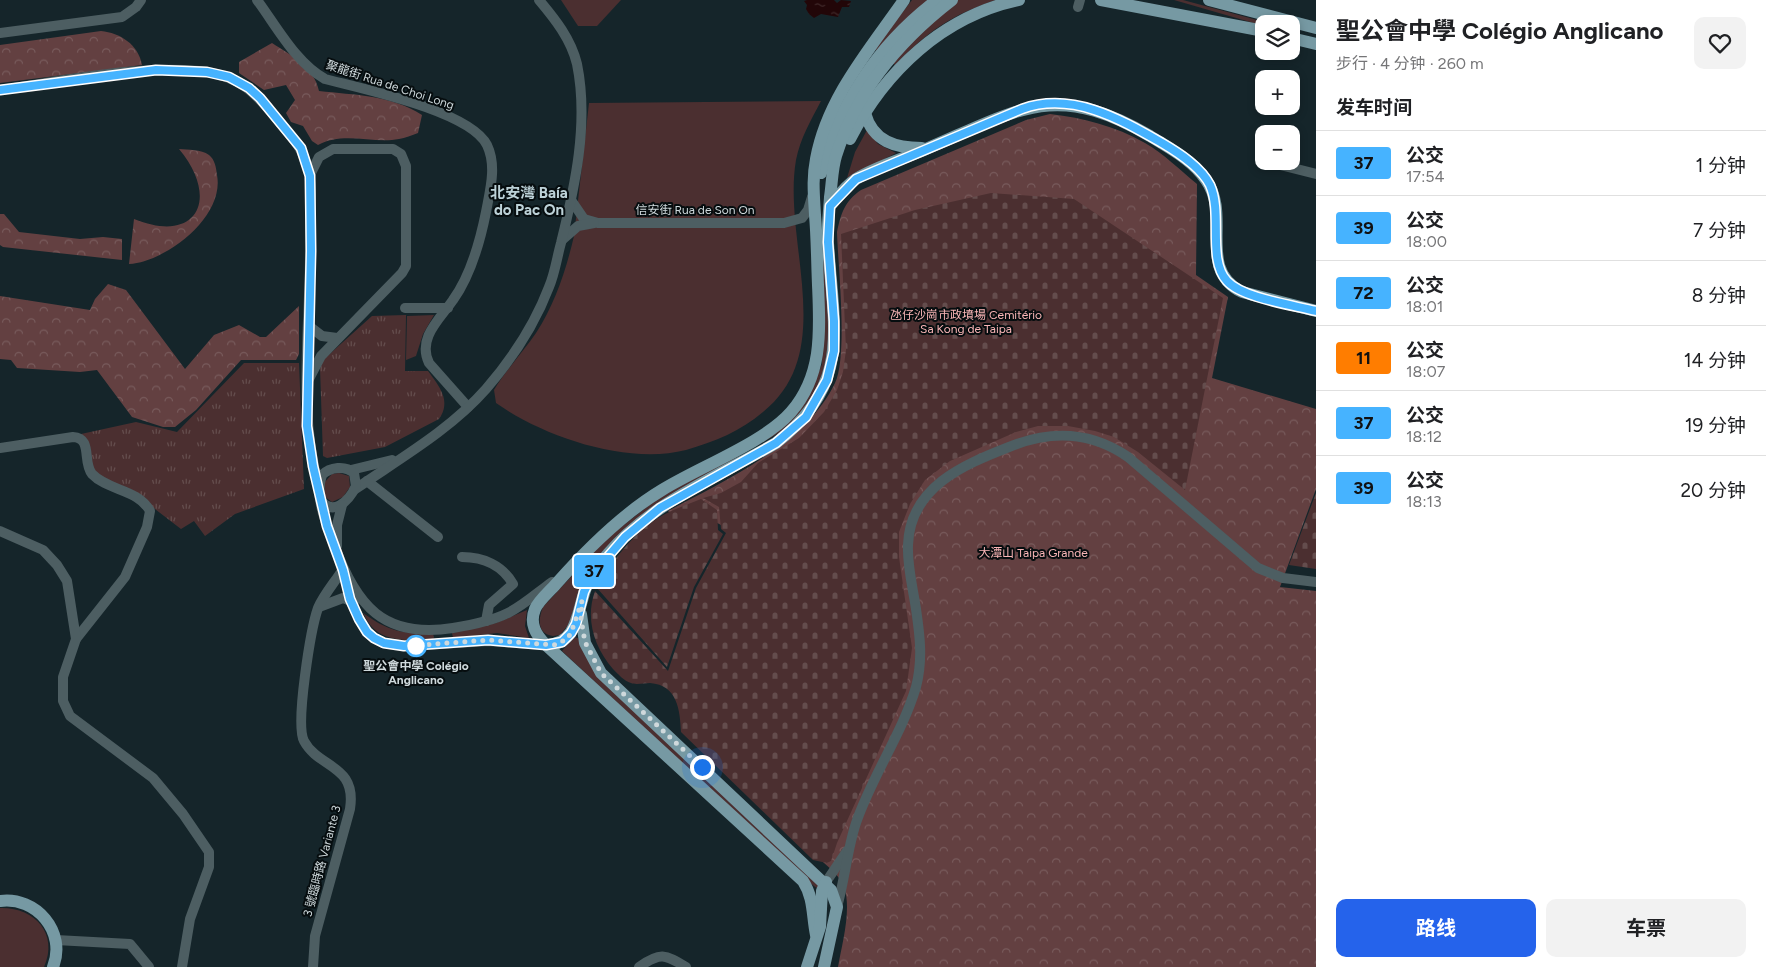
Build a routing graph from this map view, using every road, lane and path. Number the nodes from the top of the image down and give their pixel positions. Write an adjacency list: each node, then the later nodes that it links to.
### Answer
1 (141, 0): 14 (street)
2 (257, 0): 31 (street, 聚龍街 Rua de Choi Long)
3 (539, 0): 25 (street)
4 (904, 0): 24 (main road)
5 (937, 0): 17 (main road)
6 (952, 0): 17 (main road)
7 (1019, 0): 19 (main road)
8 (1101, 0): 12 (main road)
9 (1156, 0): 13 (main road)
10 (1209, 0): 11 (main road)
11 (1316, 28)
12 (1255, 29)
13 (1255, 29)
14 (0, 33)
15 (1300, 40): 16 (main road)
16 (1316, 44)
17 (884, 58): 26 (main road); 27 (main road)
18 (0, 90): 23 (street)
19 (865, 113): 20 (main road); 26 (main road)
20 (930, 147): 26 (main road); 32 (main road)
21 (1300, 170): 22 (street)
22 (1316, 174)
23 (310, 176): 33 (street); 34 (street)
24 (813, 196): 27 (main road); 28 (street, 信安街 Rua de Son On)
25 (571, 200): 28 (street); 29 (street)
26 (830, 206): 55 (main road)
27 (815, 214): 52 (main road)
28 (598, 223): 29 (street, 信安街 Rua de Son On)
29 (561, 241): 36 (street)
30 (405, 308): 31 (street)
31 (448, 308): 36 (street, 聚龍街 Rua de Choi Long)
32 (1316, 311)
33 (309, 326): 34 (street); 35 (street)
34 (337, 338): 35 (street)
35 (307, 383): 38 (street)
36 (468, 407): 39 (street)
37 (0, 448): 60 (street)
38 (313, 456): 40 (street); 43 (street)
39 (400, 458): 41 (street); 42 (street)
40 (335, 468): 41 (street); 43 (street)
41 (351, 470): 44 (street)
42 (367, 481): 44 (street); 48 (street)
43 (319, 487): 45 (street)
44 (354, 490): 46 (street)
45 (320, 498): 46 (street); 49 (street)
46 (342, 505): 49 (street)
47 (0, 532): 60 (street)
48 (438, 537)
49 (337, 554): 51 (street)
50 (462, 557): 57 (street)
51 (343, 570): 54 (street); 56 (street, 3 號臨時路 Variante 3); 58 (street)
52 (564, 574): 57 (street); 62 (main road)
53 (1316, 582): 63 (street)
54 (350, 599): 56 (street); 58 (street); 61 (street)
55 (582, 601): 62 (main road); 64 (main road)
56 (319, 606): 74 (street, 3 號臨時路 Variante 3)
57 (486, 620): 59 (street)
58 (389, 623): 59 (street)
59 (437, 630): 61 (street)
60 (76, 639): 73 (street)
61 (441, 644): 62 (street)
62 (546, 645): 67 (main road)
63 (849, 848): 64 (street); 66 (street)
64 (826, 882): 66 (main road); 67 (main road)
65 (0, 900): 68 (main road)
66 (837, 907): 78 (main road)
67 (816, 935): 77 (main road)
68 (56, 940): 69 (street); 70 (main road)
69 (120, 944): 71 (street); 72 (street)
70 (54, 966)
71 (145, 967)
72 (149, 967)
73 (182, 967)
74 (313, 967)
75 (639, 967): 76 (street)
76 (686, 967)
77 (808, 967)
78 (824, 967)

